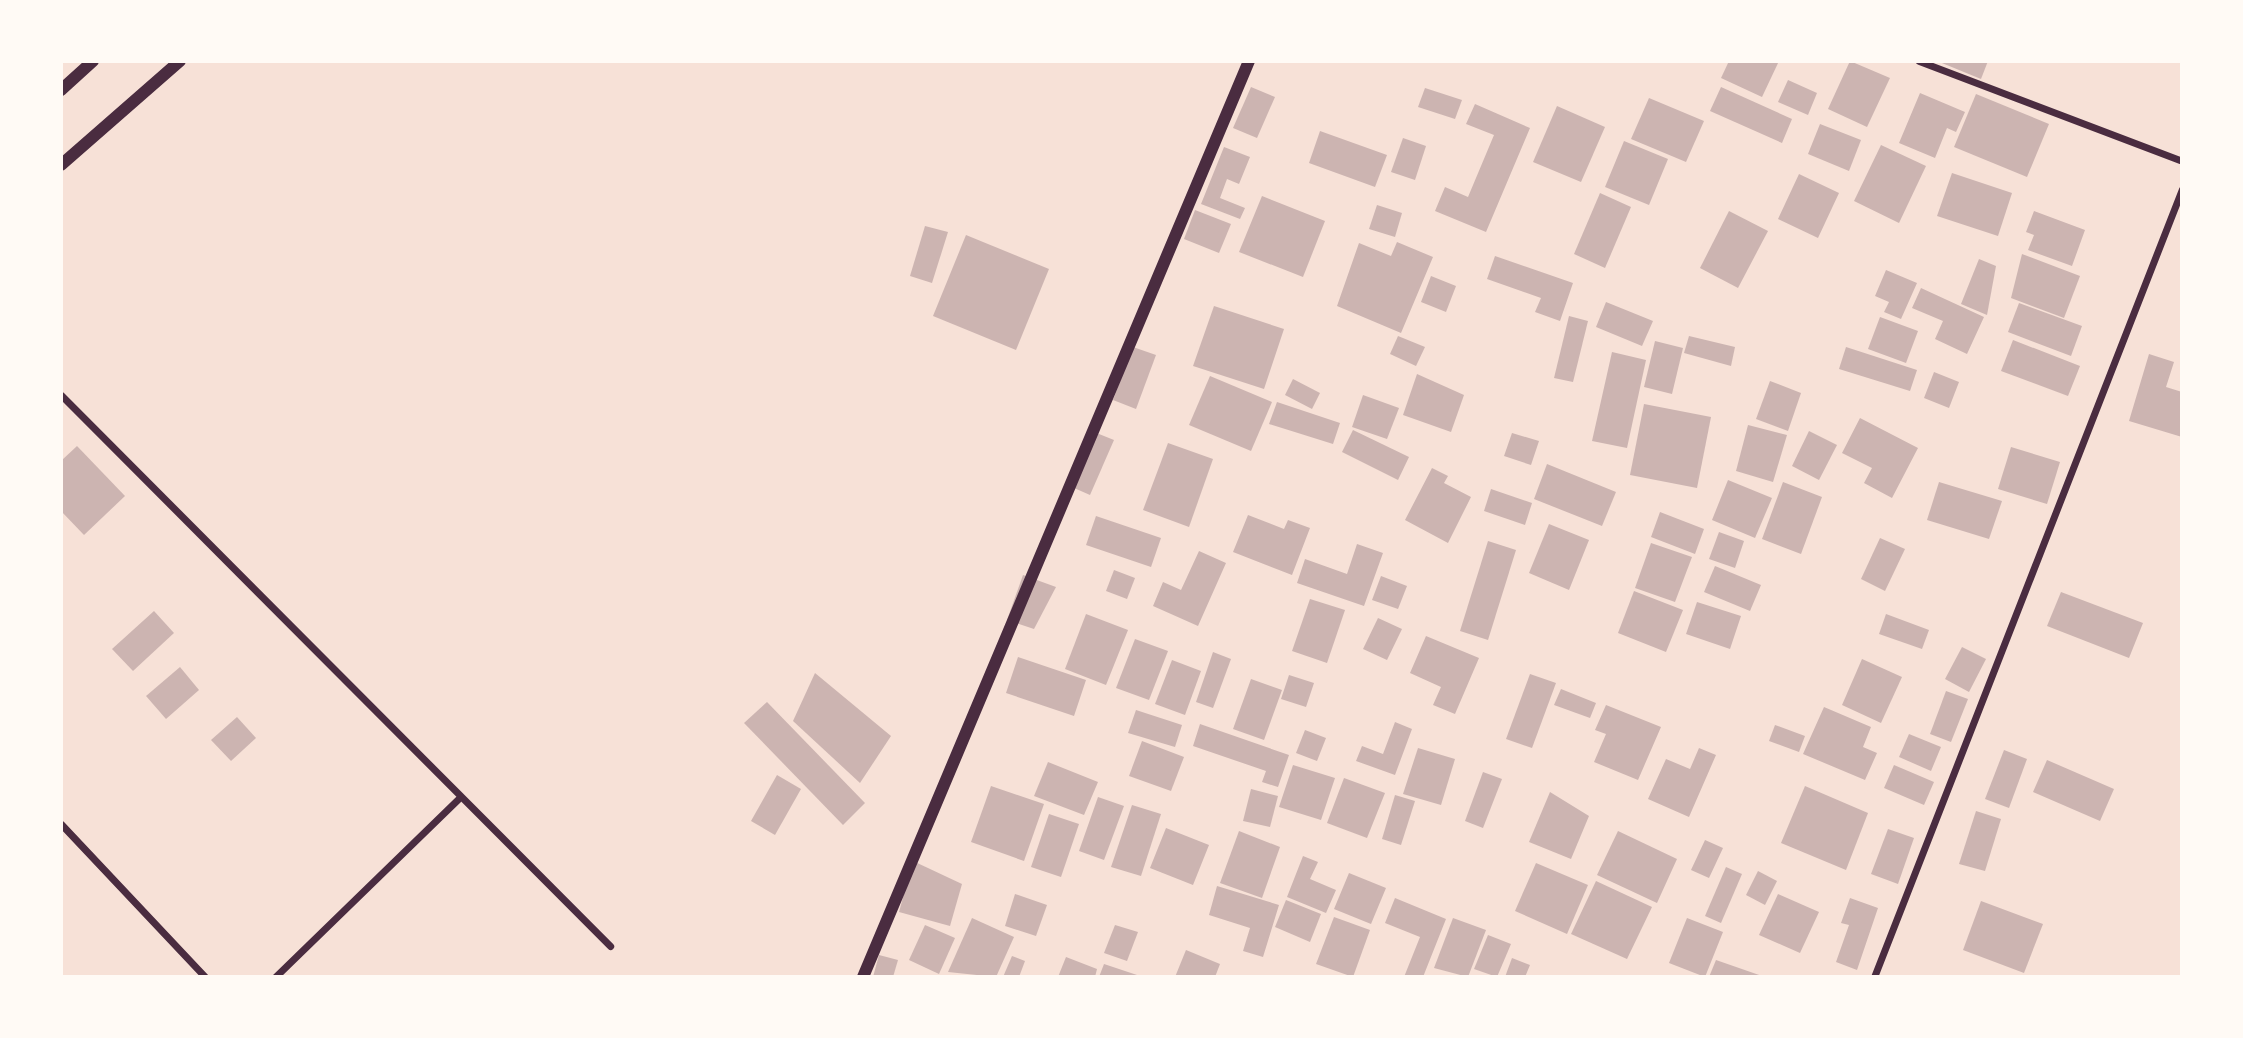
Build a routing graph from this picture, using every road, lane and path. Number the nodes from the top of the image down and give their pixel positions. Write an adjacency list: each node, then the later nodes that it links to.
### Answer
1 (93, 61): 5 (street)
2 (180, 61): 7 (street)
3 (1249, 61): 15 (street)
4 (1919, 61): 6 (street)
5 (61, 90)
6 (2182, 161)
7 (61, 165)
8 (2182, 189): 16 (street)
9 (61, 396): 10 (street)
10 (458, 799): 12 (street); 14 (street)
11 (61, 824): 13 (street)
12 (610, 946)
13 (205, 977)
14 (275, 977)
15 (863, 977)
16 (1874, 977)

